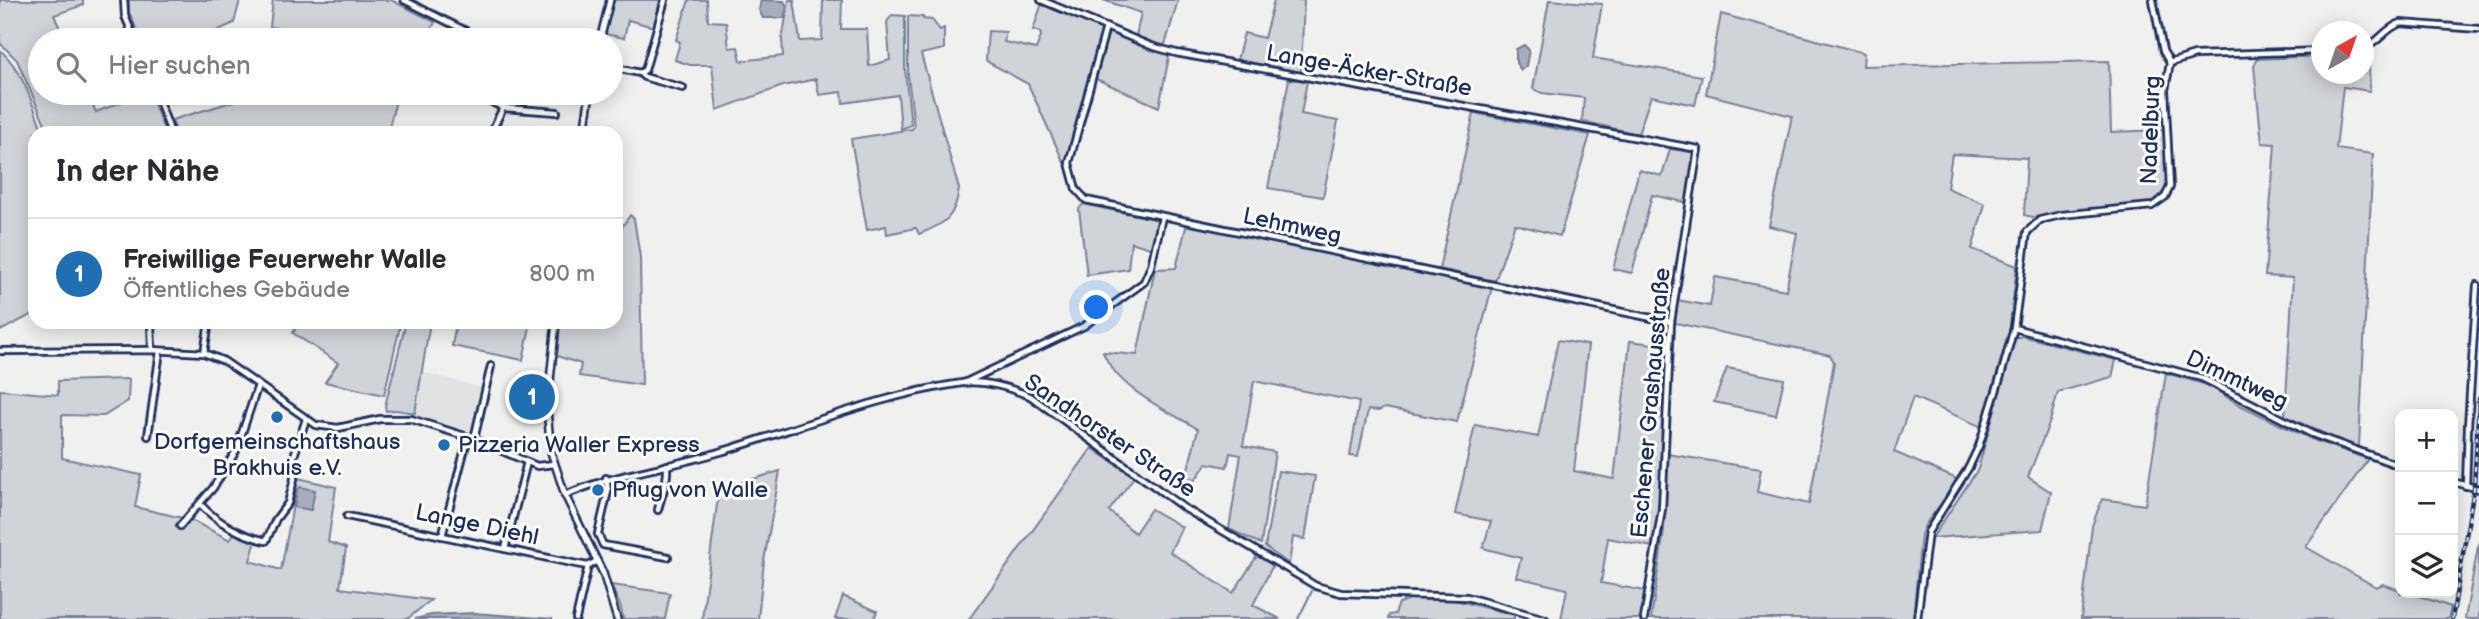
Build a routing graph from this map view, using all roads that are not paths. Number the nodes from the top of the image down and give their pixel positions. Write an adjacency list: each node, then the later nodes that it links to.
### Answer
1 (124, 0): 8 (street)
2 (404, 0): 9 (street)
3 (610, 0): 10 (street)
4 (665, 0): 16 (street)
5 (1041, 0): 7 (street, Lange-Äcker-Straße)
6 (2153, 0): 14 (street, Nadelburg)
7 (1106, 27): 27 (street, Lange-Äcker-Straße); 28 (street, Lehmweg)
8 (130, 28)
9 (460, 28)
10 (603, 28)
11 (2479, 29): 12 (street)
12 (2374, 43)
13 (2311, 51): 14 (street)
14 (2170, 63): 31 (street, Nadelburg)
15 (623, 69): 16 (street)
16 (640, 73): 17 (street)
17 (683, 88)
18 (160, 105): 24 (street)
19 (498, 105): 22 (street)
20 (505, 105): 22 (street)
21 (588, 105): 26 (street)
22 (504, 108): 23 (street); 25 (street)
23 (556, 112)
24 (168, 126)
25 (495, 126)
26 (585, 126)
27 (1698, 149): 30 (street, Eschener Grashausstraße)
28 (1161, 217): 30 (street, Lehmweg); 40 (street)
29 (2477, 285): 51 (street)
30 (1671, 322): 66 (street, Eschener Grashausstraße)
31 (2014, 328): 47 (street, Dimmtweg); 67 (street)
32 (151, 329): 35 (street)
33 (208, 329): 38 (street)
34 (555, 329): 46 (street)
35 (152, 350): 36 (street); 37 (street)
36 (0, 351)
37 (160, 351): 38 (street); 43 (street)
38 (204, 353): 41 (street)
39 (491, 366): 44 (street)
40 (964, 383): 48 (street, Sandhorster Straße); 65 (street, Sandhorster Straße)
41 (258, 385): 42 (street); 54 (street)
42 (306, 419): 44 (street); 54 (street)
43 (148, 436)
44 (471, 438): 45 (street); 58 (street)
45 (527, 462): 46 (street); 59 (street)
46 (554, 464): 53 (street)
47 (2395, 464)
48 (667, 465): 49 (street, Sandhorster Straße); 55 (street)
49 (606, 478): 53 (street, Sandhorster Straße); 60 (street)
50 (2458, 484): 51 (street)
51 (2466, 486): 52 (street)
52 (2479, 489)
53 (565, 495): 61 (street)
54 (200, 504): 57 (street)
55 (659, 510)
56 (347, 516): 58 (street, Lange Diehl)
57 (180, 526)
58 (442, 536): 59 (street, Lange Diehl)
59 (505, 549): 62 (street, Lange Diehl)
60 (668, 557)
61 (598, 560): 62 (street); 64 (street)
62 (588, 566): 63 (street)
63 (576, 619)
64 (617, 619)
65 (1545, 619)
66 (1644, 619)
67 (1917, 619)

